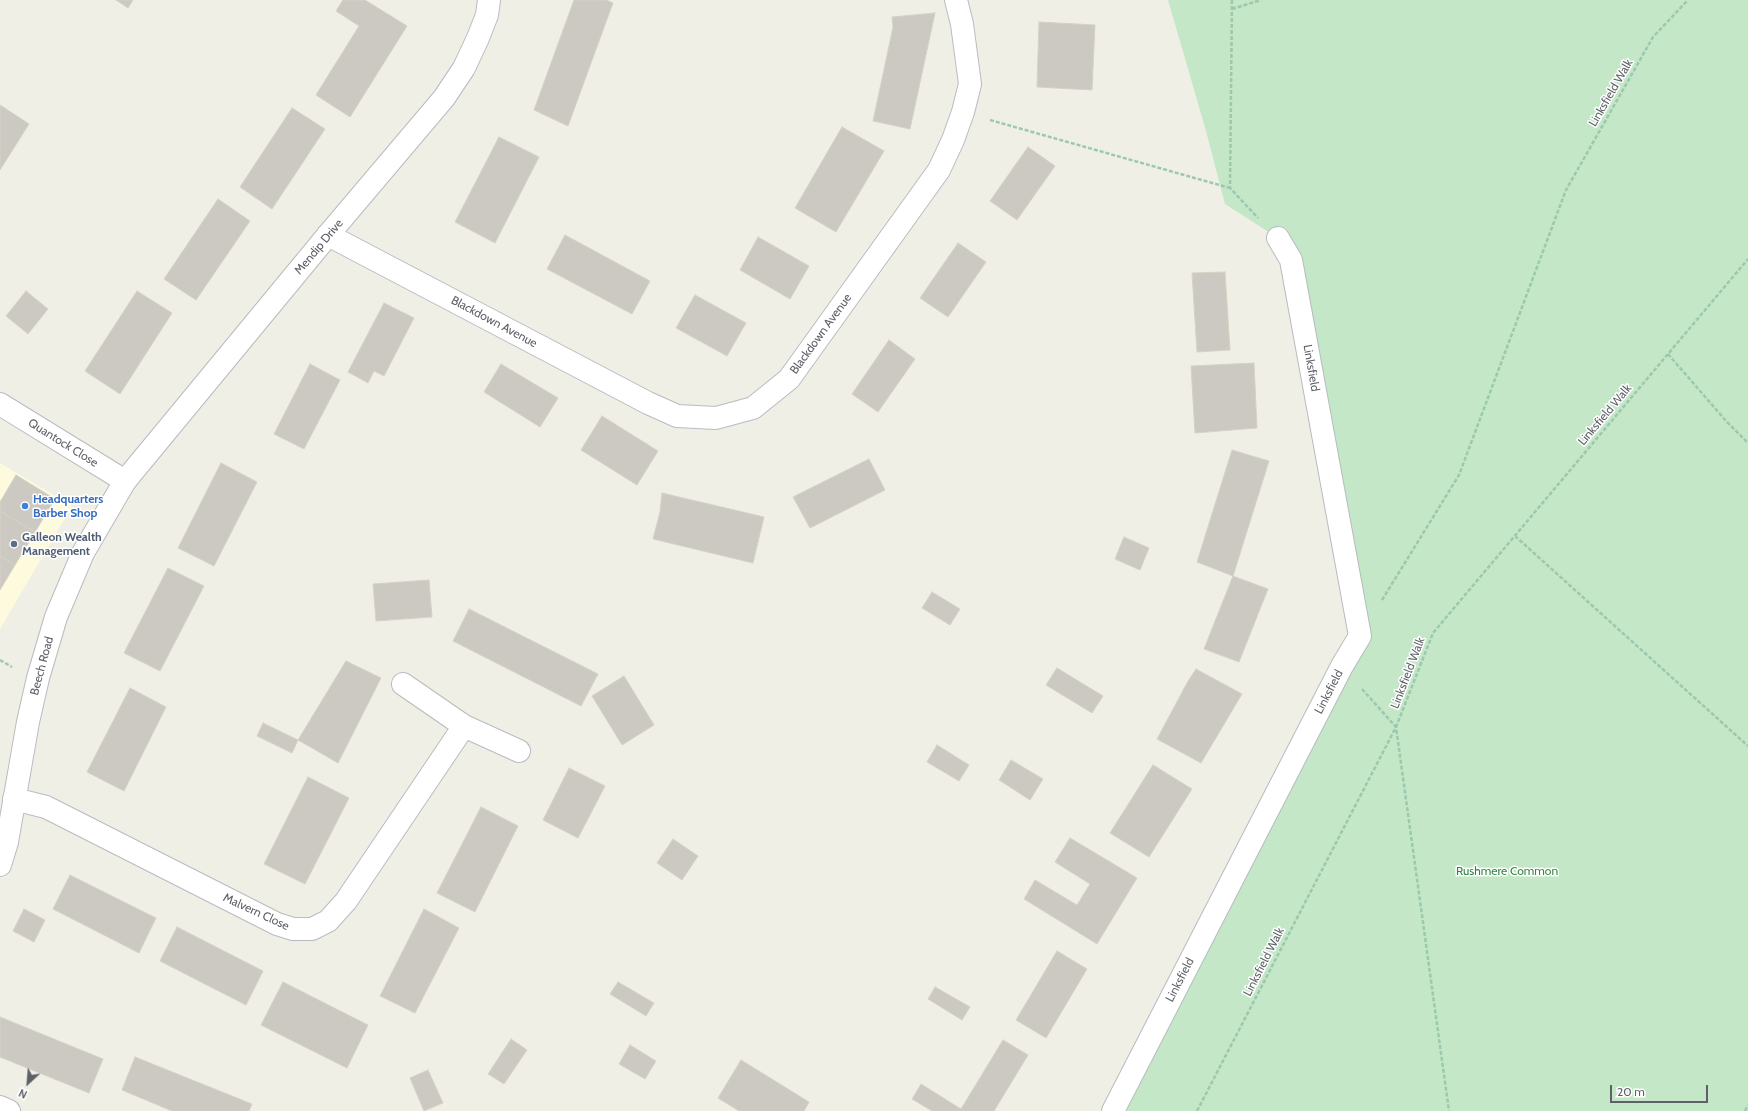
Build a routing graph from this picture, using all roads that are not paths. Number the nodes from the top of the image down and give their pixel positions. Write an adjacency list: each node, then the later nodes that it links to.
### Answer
1 (489, 0): 3 (street, Mendip Drive)
2 (956, 0): 3 (street, Blackdown Avenue)
3 (328, 235): 6 (street, Mendip Drive)
4 (1278, 238): 14 (street, Linksfield)
5 (0, 404): 6 (street, Quantock Close)
6 (125, 481): 10 (street, Beech Road)
7 (403, 684): 8 (street)
8 (464, 726): 9 (street); 10 (street, Malvern Close)
9 (519, 751)
10 (14, 799): 11 (street, Beech Road)
11 (0, 865)
12 (0, 1107): 13 (street)
13 (9, 1111)
14 (1113, 1111)

